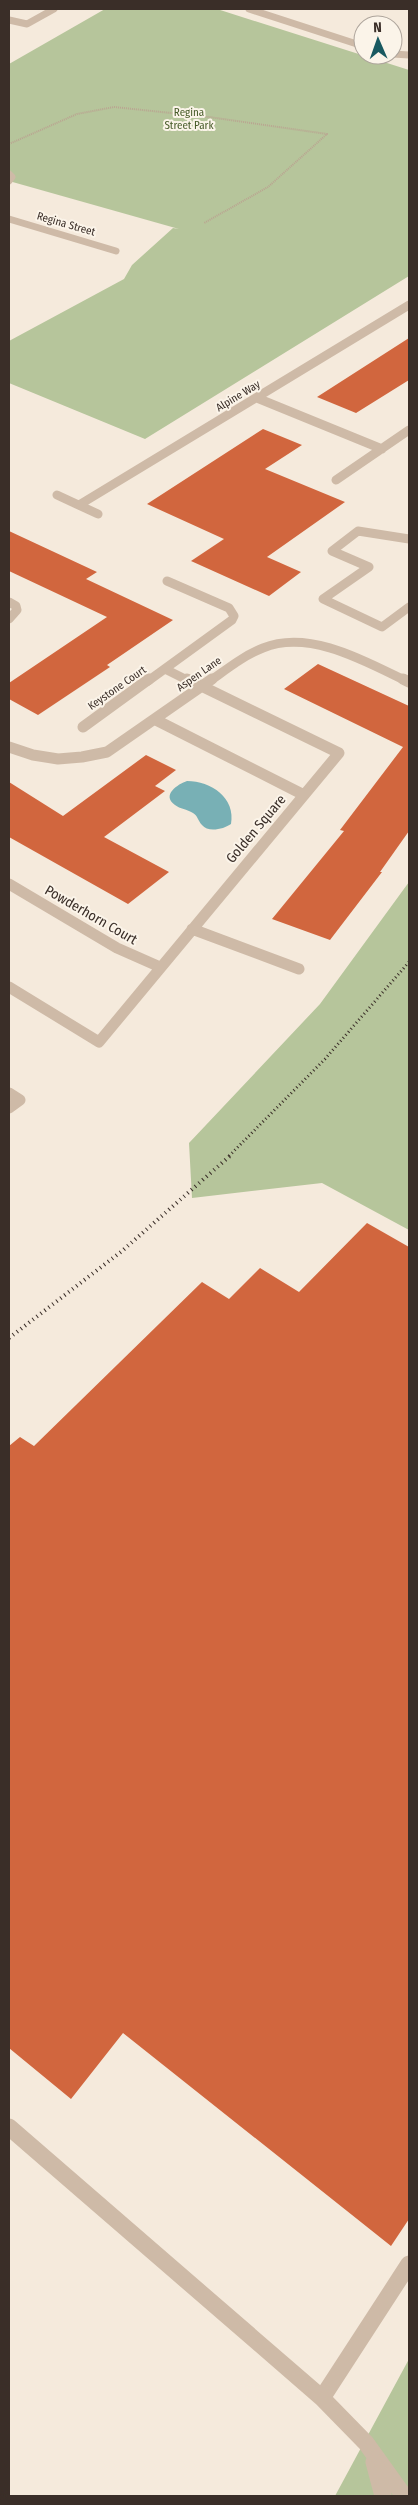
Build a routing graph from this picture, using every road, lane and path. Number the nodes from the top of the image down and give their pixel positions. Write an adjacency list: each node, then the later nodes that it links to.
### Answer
1 (54, 9): 4 (street)
2 (249, 9): 6 (street)
3 (9, 20): 4 (street)
4 (22, 23): 5 (street)
5 (9, 30)
6 (353, 43)
7 (9, 144): 11 (path)
8 (9, 174): 9 (street)
9 (9, 181)
10 (9, 219): 12 (street, Regina Street)
11 (204, 223)
12 (116, 251)
13 (409, 306): 14 (street, Alpine Way)
14 (257, 398): 16 (street); 19 (street, Alpine Way)
15 (409, 430): 16 (street)
16 (382, 449): 17 (street)
17 (336, 480)
18 (57, 495): 19 (street)
19 (79, 505): 20 (street)
20 (98, 514)
21 (409, 539): 24 (street)
22 (167, 581): 26 (street, Keystone Court)
23 (9, 602): 25 (street)
24 (409, 606)
25 (9, 619)
26 (165, 669): 28 (street, Keystone Court); 30 (street, Keystone Court)
27 (409, 682): 28 (street, Aspen Lane)
28 (201, 688): 29 (street, Aspen Lane); 32 (street, Golden Square)
29 (156, 720): 31 (street, Aspen Lane); 32 (street)
30 (83, 727)
31 (9, 747)
32 (304, 795): 34 (street, Golden Square)
33 (9, 884): 35 (street, Powderhorn Court)
34 (192, 929): 35 (street, Golden Square); 36 (street)
35 (160, 967): 37 (street, Golden Square)
36 (299, 969)
37 (9, 987)
38 (9, 1093): 39 (street)
39 (9, 1108)
40 (9, 2127): 42 (street)
41 (409, 2264): 42 (street)
42 (322, 2398): 43 (street)
43 (366, 2443): 44 (street); 45 (street)
44 (383, 2496)
45 (404, 2496)

